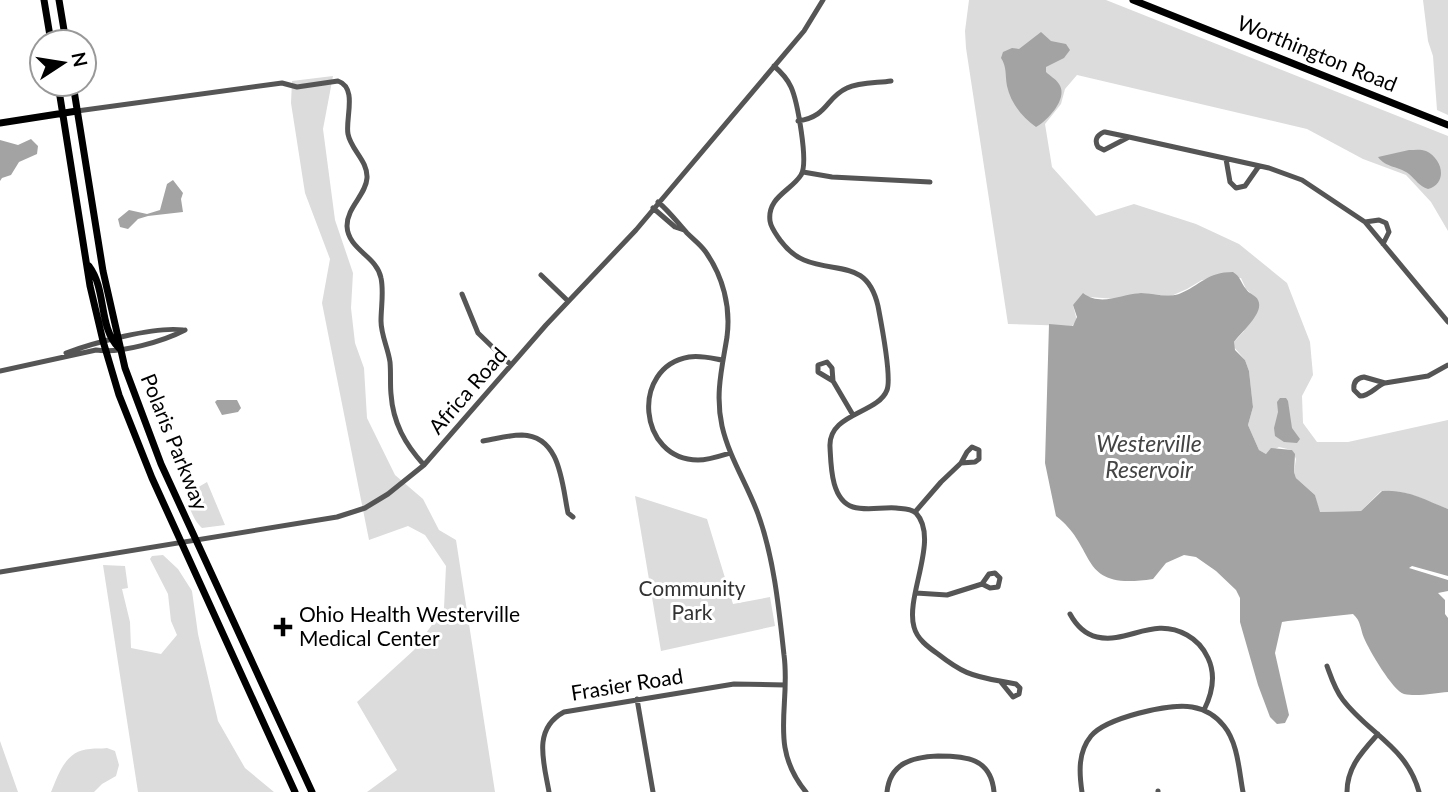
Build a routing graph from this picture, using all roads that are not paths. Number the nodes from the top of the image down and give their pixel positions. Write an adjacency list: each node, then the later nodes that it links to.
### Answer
1 (44, 0): 5 (main road)
2 (59, 0): 6 (main road)
3 (823, 0): 7 (street, Africa Road)
4 (1133, 0): 15 (main road, Worthington Road)
5 (49, 28)
6 (64, 28)
7 (774, 66): 13 (street); 21 (street, Africa Road)
8 (891, 81): 13 (street)
9 (60, 98): 12 (main road)
10 (75, 98): 11 (main road, Polaris Parkway)
11 (77, 111): 12 (main road); 30 (main road, Polaris Parkway); 44 (street)
12 (63, 114): 14 (main road); 30 (main road)
13 (798, 121): 19 (street)
14 (0, 123)
15 (1448, 125)
16 (1129, 137): 16 (street); 17 (street)
17 (1226, 159): 18 (street); 18 (street)
18 (1259, 166): 23 (street)
19 (803, 172): 20 (street); 40 (street)
20 (930, 182)
21 (658, 202): 22 (street, Africa Road); 24 (street)
22 (653, 208): 24 (street); 28 (street, Africa Road)
23 (1365, 222): 25 (street); 25 (street)
24 (685, 231): 34 (street)
25 (1383, 244): 29 (street)
26 (541, 275): 28 (street)
27 (462, 294): 35 (street)
28 (568, 301): 35 (street, Africa Road)
29 (1448, 322)
30 (110, 340): 31 (main road); 31 (street); 32 (main road, Polaris Parkway); 33 (street)
31 (119, 348): 32 (street); 47 (main road, Polaris Parkway)
32 (106, 351): 33 (street); 48 (main road, Polaris Parkway)
33 (50, 359): 37 (street)
34 (722, 360): 42 (street); 42 (street)
35 (511, 365): 44 (street, Africa Road)
36 (1448, 365): 39 (street)
37 (0, 370)
38 (833, 381): 40 (street)
39 (1385, 383): 39 (street)
40 (853, 415): 45 (street)
41 (483, 441): 46 (street)
42 (730, 453): 55 (street)
43 (961, 463): 45 (street)
44 (424, 465): 47 (street, Africa Road)
45 (915, 512): 51 (street)
46 (573, 517)
47 (196, 540): 48 (street, Africa Road); 60 (main road, Polaris Parkway)
48 (181, 542): 49 (street, Africa Road); 59 (main road, Polaris Parkway)
49 (0, 572)
50 (982, 584): 51 (street)
51 (916, 593): 54 (street)
52 (1070, 614): 57 (street)
53 (1327, 666): 58 (street)
54 (1000, 681)
55 (785, 685): 56 (street, Frasier Road); 63 (street)
56 (637, 699): 61 (street, Frasier Road); 62 (street)
57 (1204, 710): 66 (street); 67 (street)
58 (1378, 734): 68 (street); 69 (street)
59 (295, 792)
60 (312, 792)
61 (549, 792)
62 (653, 792)
63 (806, 792)
64 (887, 792): 65 (street)
65 (994, 792)
66 (1082, 792)
67 (1243, 792)
68 (1348, 792)
69 (1419, 792)

